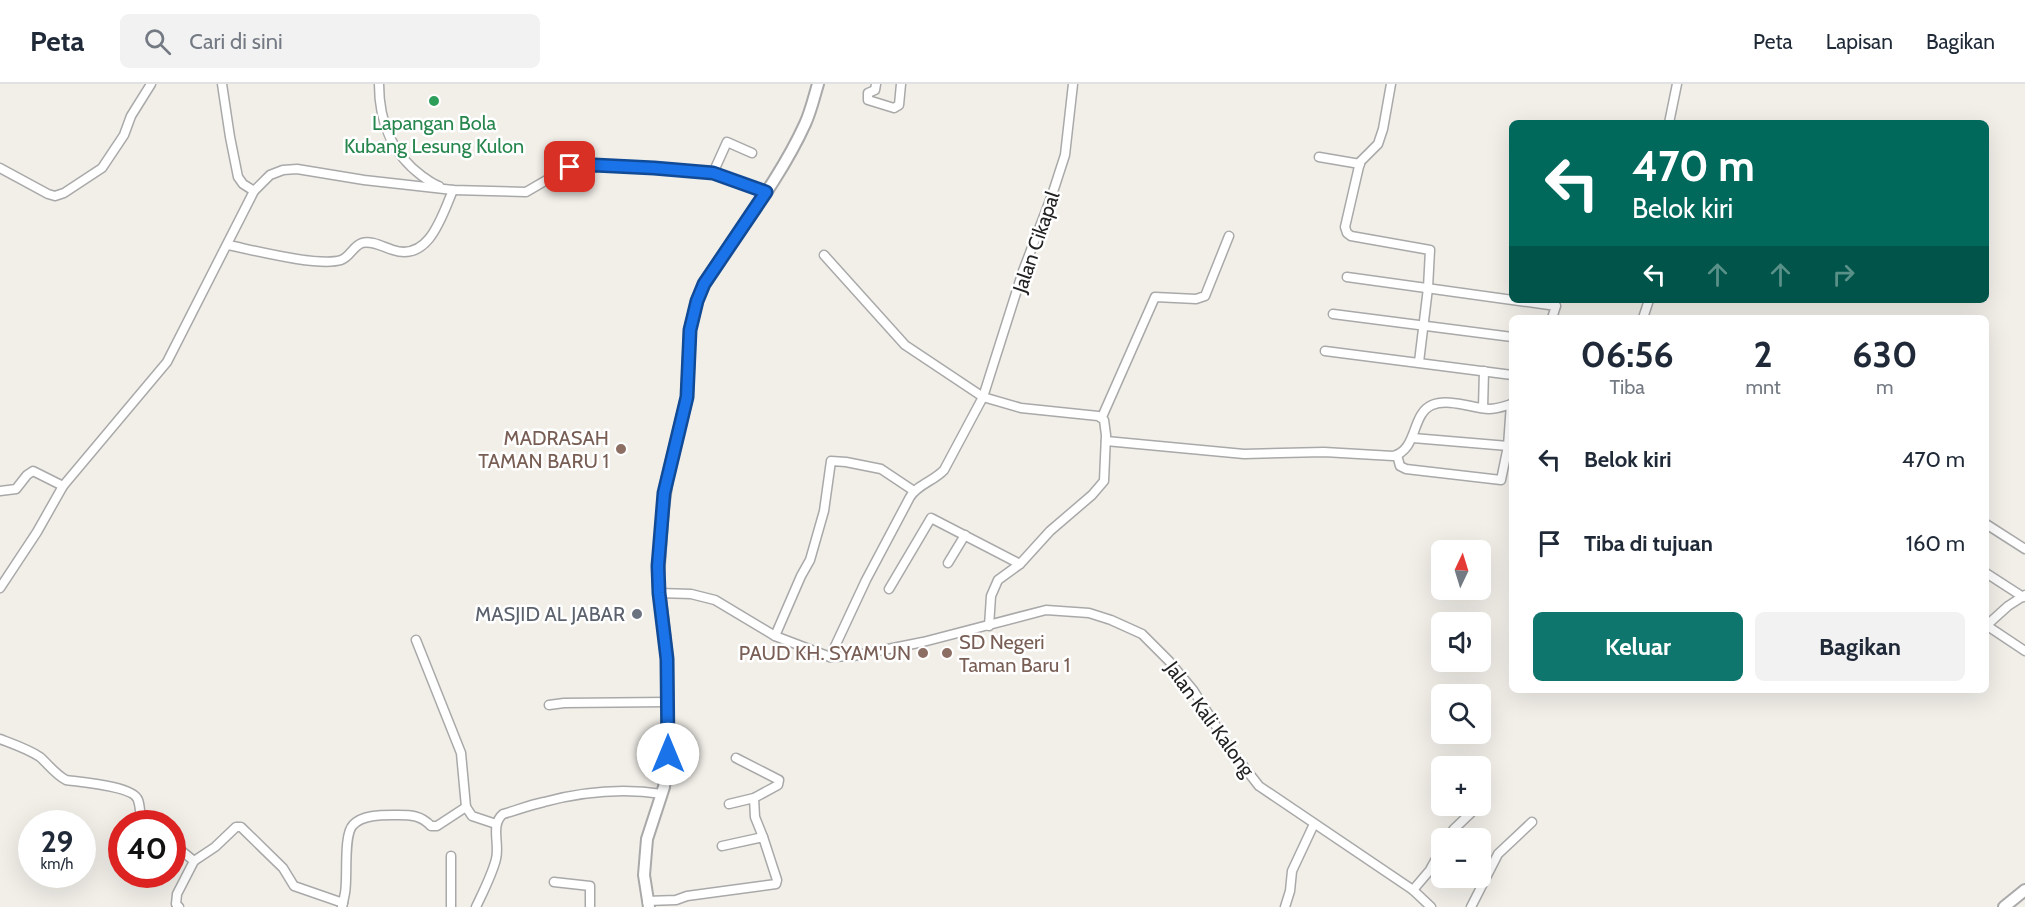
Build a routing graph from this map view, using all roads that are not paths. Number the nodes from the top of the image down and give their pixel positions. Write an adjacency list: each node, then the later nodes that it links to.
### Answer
1 (151, 84): 14 (street)
2 (222, 84): 17 (street)
3 (379, 84): 16 (street)
4 (818, 84): 18 (street)
5 (876, 84): 6 (street)
6 (901, 84)
7 (1073, 84): 32 (street, Jalan Cikapal)
8 (1390, 84): 13 (street)
9 (1676, 84): 10 (street)
10 (1670, 120)
11 (752, 153): 15 (street)
12 (1319, 157): 13 (street)
13 (1360, 164): 23 (street)
14 (0, 168)
15 (713, 173): 16 (street); 18 (street)
16 (453, 190): 17 (street); 20 (street)
17 (254, 191): 20 (street)
18 (766, 192): 52 (street)
19 (1229, 236): 35 (street)
20 (228, 245): 41 (street)
21 (824, 255): 32 (street)
22 (1347, 277): 23 (street)
23 (1428, 288): 24 (street); 26 (street)
24 (1509, 297)
25 (1333, 314): 26 (street)
26 (1424, 325): 27 (street); 29 (street)
27 (1509, 337)
28 (1325, 351): 29 (street)
29 (1419, 362): 30 (street)
30 (1484, 371): 31 (street); 34 (street)
31 (1509, 375)
32 (983, 397): 35 (street); 42 (street, Jalan Cikapal)
33 (1509, 405): 34 (street)
34 (1483, 408): 37 (street)
35 (1102, 417): 38 (street)
36 (1509, 432): 39 (street)
37 (1413, 438): 39 (street); 40 (street)
38 (1106, 441): 40 (street); 48 (street)
39 (1508, 446): 40 (street)
40 (1398, 455)
41 (63, 486): 43 (street); 50 (street)
42 (914, 490): 57 (street); 60 (street)
43 (0, 491)
44 (1989, 527): 46 (street)
45 (965, 535): 47 (street); 48 (street); 51 (street)
46 (2025, 549)
47 (948, 563)
48 (1020, 564): 55 (street)
49 (1989, 575): 53 (street)
50 (0, 588)
51 (889, 589)
52 (659, 593): 57 (street, Jalan Kali Kalong); 61 (street)
53 (2024, 596): 54 (street)
54 (1989, 622)
55 (989, 626): 60 (street, Jalan Kali Kalong); 73 (street, Jalan Kali Kalong)
56 (1989, 628): 59 (street)
57 (775, 636): 60 (street, Jalan Kali Kalong)
58 (416, 640): 68 (street)
59 (2025, 651)
60 (830, 657)
61 (668, 702): 62 (street); 65 (street)
62 (549, 705)
63 (0, 739): 69 (street)
64 (736, 758): 66 (street)
65 (662, 794): 72 (street); 84 (street)
66 (754, 798): 67 (street); 75 (street)
67 (729, 804)
68 (466, 807): 72 (street); 85 (street)
69 (139, 810)
70 (1468, 816): 74 (street)
71 (1532, 822): 92 (street)
72 (496, 824): 88 (street)
73 (1314, 824): 82 (street, Jalan Kali Kalong); 90 (street)
74 (1455, 828)
75 (763, 837): 76 (street); 84 (street)
76 (722, 846)
77 (186, 854): 79 (street)
78 (451, 856): 87 (street)
79 (194, 861): 85 (street); 86 (street)
80 (1431, 868): 82 (street)
81 (554, 882): 89 (street)
82 (1413, 890): 91 (street, Jalan Kali Kalong)
83 (2025, 890): 93 (street)
84 (648, 904)
85 (342, 905)
86 (179, 907)
87 (451, 907)
88 (476, 907)
89 (590, 907)
90 (1285, 907)
91 (1431, 907)
92 (1471, 907)
93 (2004, 907)

